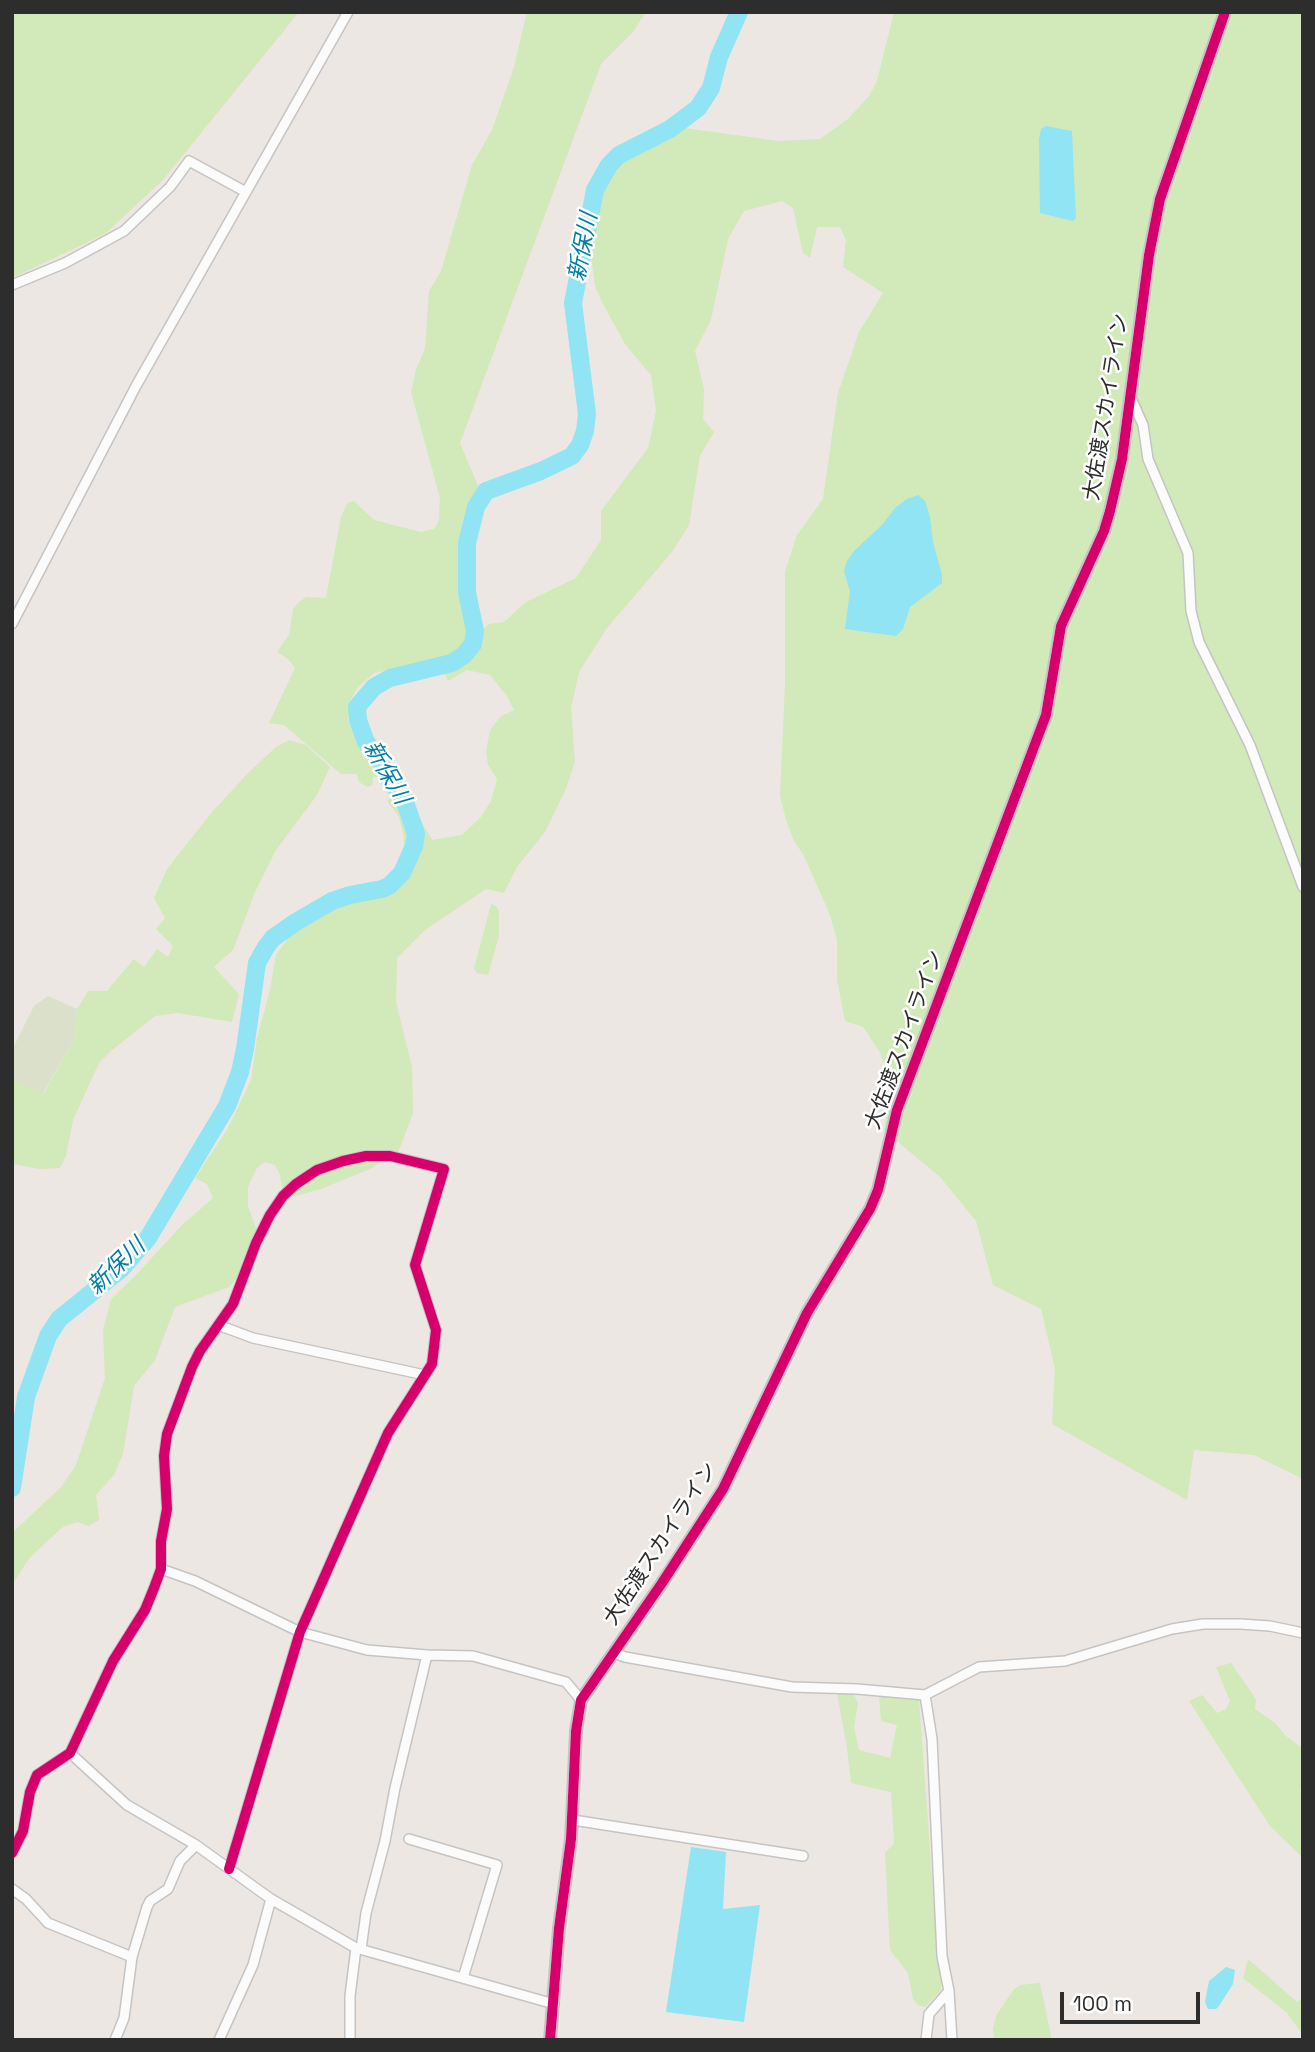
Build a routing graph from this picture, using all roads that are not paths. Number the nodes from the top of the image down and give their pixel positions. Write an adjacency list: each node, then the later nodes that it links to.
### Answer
1 (348, 12): 3 (street)
2 (1225, 12): 5 (street, 大佐渡スカイライン)
3 (246, 192): 4 (street); 6 (street)
4 (12, 285)
5 (1131, 398): 7 (street); 13 (street, 大佐渡スカイライン)
6 (12, 624)
7 (1303, 887)
8 (218, 1325): 9 (street); 9 (street); 10 (street)
9 (425, 1375): 11 (street)
10 (161, 1569): 11 (street); 17 (street)
11 (300, 1632): 14 (street); 23 (street)
12 (1303, 1633): 15 (street)
13 (614, 1653): 15 (street); 16 (street, 大佐渡スカイライン)
14 (427, 1655): 16 (street); 26 (street)
15 (925, 1695): 29 (street)
16 (581, 1700): 18 (street, 大佐渡スカイライン)
17 (69, 1753): 20 (street); 21 (street)
18 (573, 1820): 22 (street); 30 (street, 大佐渡スカイライン)
19 (409, 1839): 28 (street)
20 (197, 1844): 23 (street); 27 (street)
21 (12, 1853)
22 (803, 1856)
23 (229, 1869): 25 (street)
24 (12, 1889): 27 (street)
25 (271, 1899): 26 (street); 32 (street)
26 (358, 1949): 28 (street); 33 (street)
27 (132, 1957): 31 (street)
28 (463, 1978): 30 (street)
29 (949, 1992): 35 (street); 36 (street)
30 (554, 2004): 34 (street, 大佐渡スカイライン)
31 (115, 2040)
32 (219, 2040)
33 (351, 2040)
34 (550, 2040)
35 (926, 2040)
36 (952, 2040)

